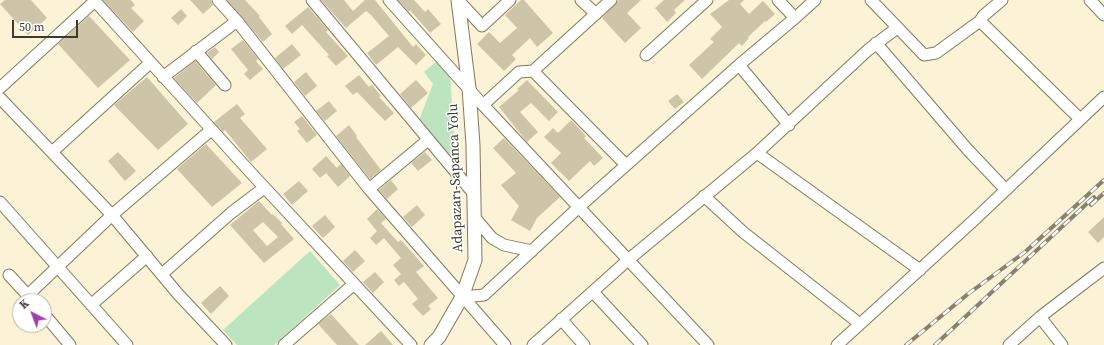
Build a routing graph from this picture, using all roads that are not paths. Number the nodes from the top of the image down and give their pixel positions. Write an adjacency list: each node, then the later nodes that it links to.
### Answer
1 (218, 0): 18 (street)
2 (312, 0): 37 (street)
3 (390, 0): 30 (street)
4 (458, 0): 5 (street); 30 (main road, Adapazarı-Sapanca Yolu)
5 (510, 0)
6 (581, 0): 15 (street)
7 (611, 0): 15 (street)
8 (707, 0): 23 (street)
9 (778, 0): 17 (street)
10 (815, 0): 17 (street)
11 (871, 0): 20 (street)
12 (1002, 0): 19 (street)
13 (1090, 0): 16 (street)
14 (94, 1): 24 (street); 29 (street)
15 (596, 14): 26 (street)
16 (1104, 15)
17 (795, 18): 25 (street)
18 (237, 21): 22 (street); 42 (street)
19 (980, 21): 20 (street); 34 (street)
20 (896, 28): 21 (street)
21 (876, 43): 35 (street); 43 (street)
22 (196, 51): 27 (street); 28 (street)
23 (646, 55)
24 (150, 63): 27 (street); 38 (street)
25 (739, 65): 35 (street); 40 (street)
26 (533, 71): 33 (street); 40 (street)
27 (163, 76): 36 (street)
28 (225, 85)
29 (0, 88)
30 (469, 88): 33 (street); 44 (main road, Adapazarı-Sapanca Yolu)
31 (1104, 97): 34 (street)
32 (0, 98): 38 (street)
33 (483, 104): 47 (street)
34 (1080, 119): 43 (street)
35 (788, 125): 39 (street)
36 (211, 130): 41 (street); 48 (street)
37 (428, 140): 42 (street); 44 (street)
38 (52, 152): 48 (street)
39 (757, 153): 45 (street); 55 (street)
40 (626, 165): 47 (street)
41 (264, 188): 56 (street); 58 (street)
42 (370, 189): 62 (street)
43 (1006, 190): 55 (street)
44 (474, 194): 49 (main road, Adapazarı-Sapanca Yolu)
45 (704, 196): 52 (street); 67 (street)
46 (0, 202): 53 (street)
47 (579, 207): 50 (street); 52 (street)
48 (112, 215): 51 (street); 53 (street)
49 (474, 218): 50 (street); 62 (main road, Adapazarı-Sapanca Yolu)
50 (532, 251): 62 (street)
51 (147, 256): 56 (street); 63 (street)
52 (628, 260): 59 (street); 78 (street)
53 (58, 266): 61 (street); 63 (street)
54 (1104, 268): 64 (street)
55 (920, 270): 67 (street)
56 (162, 274): 70 (street)
57 (9, 276): 60 (street)
58 (354, 284): 71 (street); 72 (street)
59 (592, 292): 65 (street); 77 (street)
60 (25, 293)
61 (34, 293)
62 (462, 297): 73 (main road, Adapazarı-Sapanca Yolu); 74 (street)
63 (91, 304): 69 (street)
64 (1040, 317): 80 (street); 81 (street)
65 (562, 319): 75 (street); 76 (street)
66 (52, 324): 68 (street)
67 (860, 324): 79 (street)
68 (70, 345)
69 (127, 345)
70 (226, 345)
71 (284, 345)
72 (411, 345)
73 (431, 345)
74 (505, 345)
75 (533, 345)
76 (584, 345)
77 (642, 345)
78 (708, 345)
79 (837, 345)
80 (1009, 345)
81 (1062, 345)

